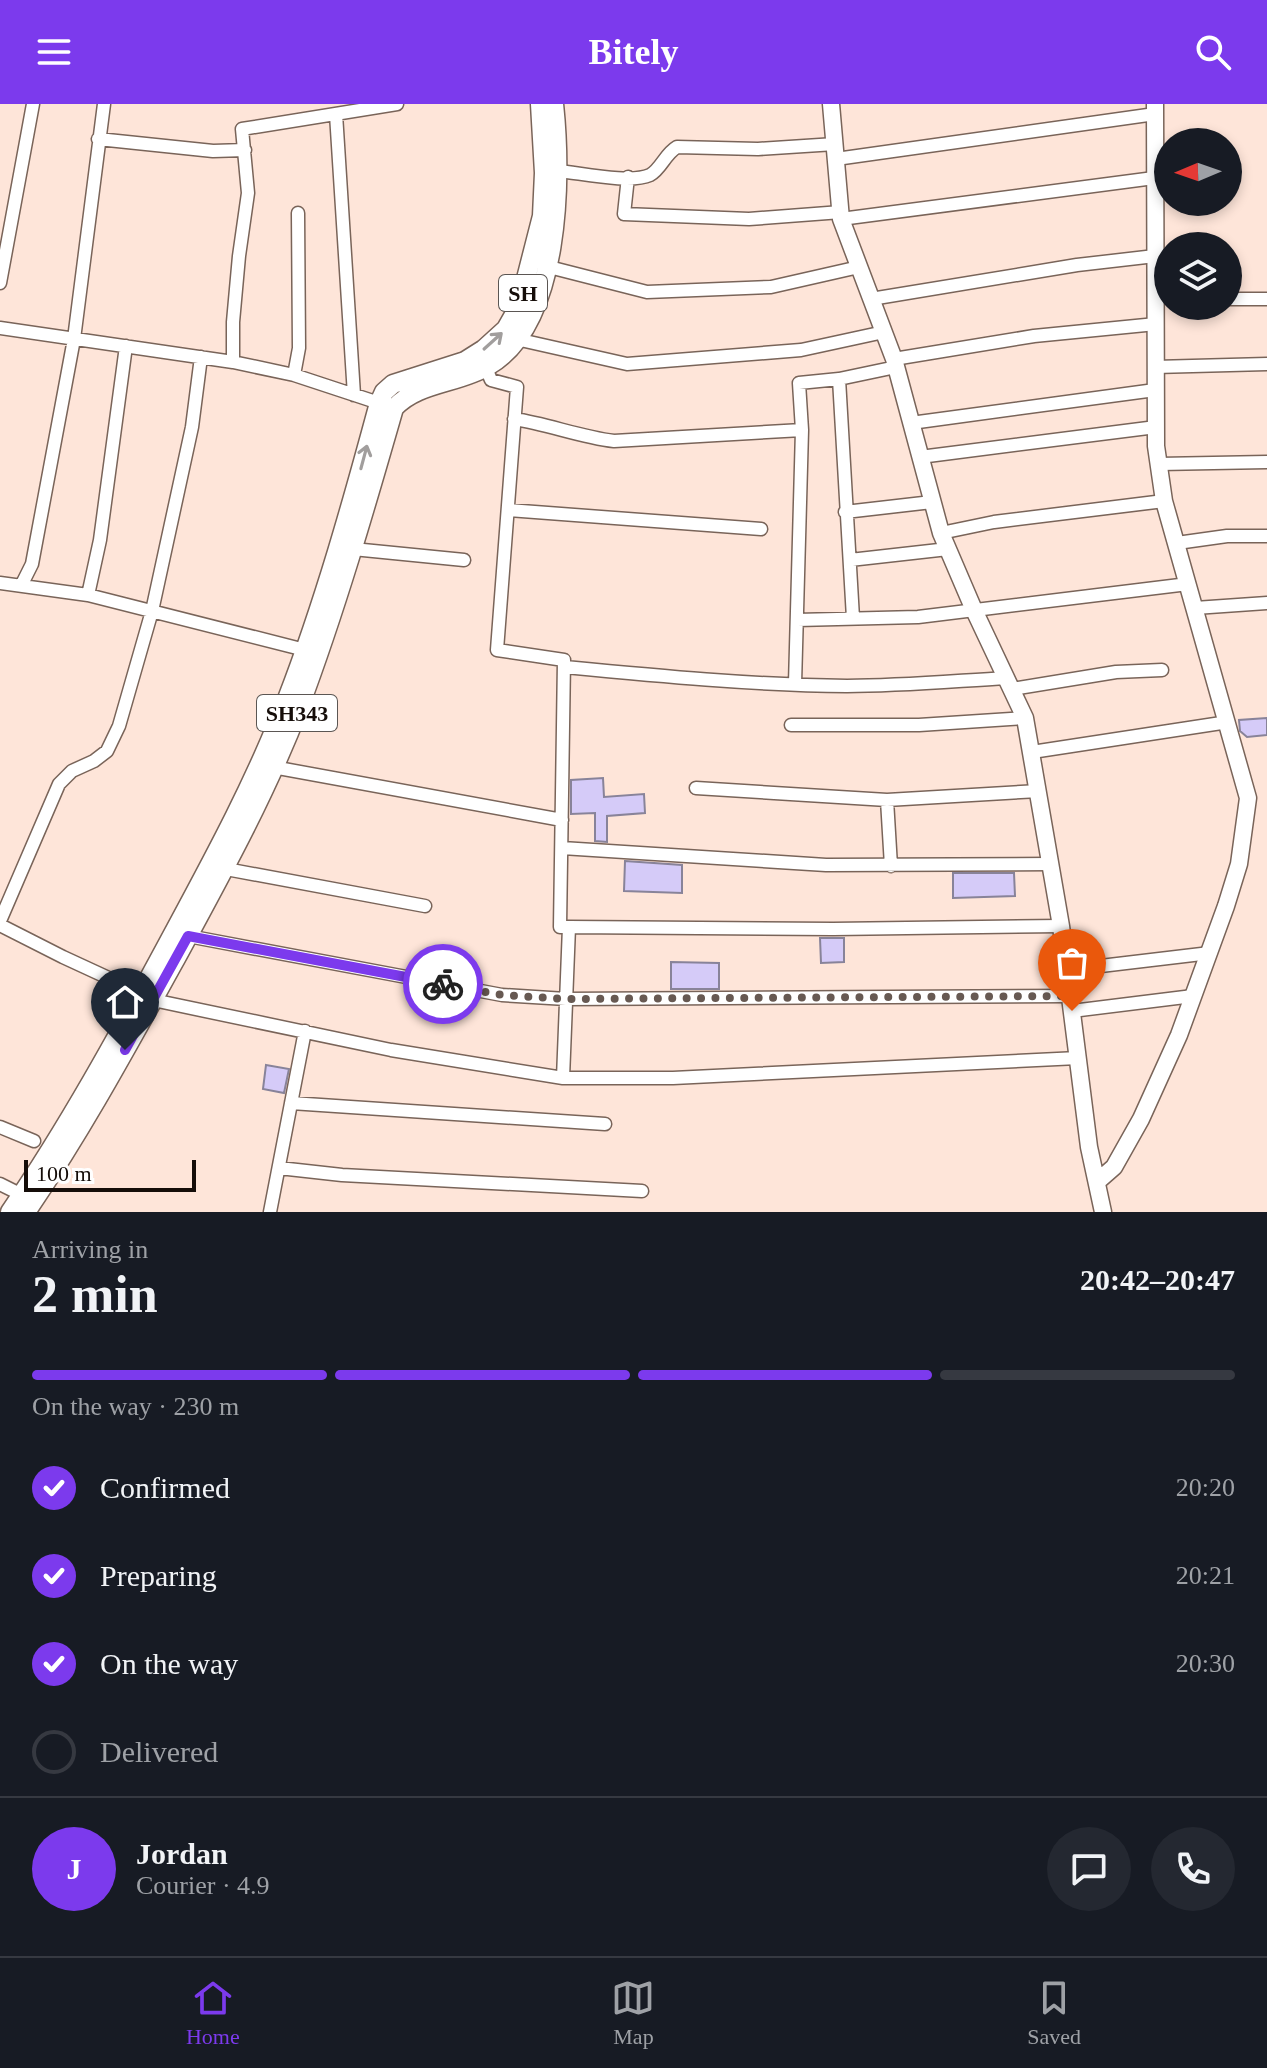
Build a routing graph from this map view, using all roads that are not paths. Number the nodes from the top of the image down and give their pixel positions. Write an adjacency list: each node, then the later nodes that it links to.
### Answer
1 (33, 104): 21 (street)
2 (104, 104): 10 (street)
3 (397, 104): 9 (street)
4 (540, 104): 42 (main road, SH, one-way to 4)
5 (554, 104): 13 (main road)
6 (831, 104): 12 (street)
7 (1155, 109): 12 (street)
8 (319, 110): 9 (street); 11 (street)
9 (336, 114): 41 (street)
10 (98, 139): 11 (street); 29 (street)
11 (245, 150): 33 (street)
12 (836, 152): 14 (street); 17 (street)
13 (559, 171): 14 (street); 19 (main road)
14 (628, 177): 17 (street)
15 (1154, 178): 17 (street)
16 (298, 213): 38 (street)
17 (841, 215): 20 (street)
18 (1154, 256): 22 (street)
19 (549, 267): 20 (street); 30 (main road)
20 (859, 267): 22 (street)
21 (0, 283)
22 (871, 299): 28 (street)
23 (1242, 299): 24 (street)
24 (1267, 299)
25 (1157, 320): 26 (street)
26 (1156, 324): 34 (street); 36 (street)
27 (0, 328): 29 (street)
28 (884, 332): 30 (street); 34 (street)
29 (74, 339): 31 (street); 63 (street)
30 (516, 339): 37 (main road)
31 (126, 346): 32 (street); 65 (street)
32 (201, 357): 33 (street); 69 (street)
33 (233, 362): 38 (street)
34 (895, 363): 39 (street); 44 (street)
35 (1267, 364): 36 (street)
36 (1155, 367): 40 (street)
37 (486, 368): 42 (main road); 43 (street)
38 (294, 375): 41 (street)
39 (839, 379): 46 (street); 53 (street)
40 (1155, 390): 44 (street); 45 (street)
41 (354, 395): 42 (street)
42 (387, 406): 58 (main road, SH343); 72 (main road, SH343, one-way to 42)
43 (514, 419): 46 (street); 52 (street)
44 (911, 423): 47 (street)
45 (1156, 427): 47 (street); 49 (street)
46 (802, 430): 71 (street)
47 (920, 457): 51 (street)
48 (1267, 462): 49 (street)
49 (1159, 464): 50 (street)
50 (1164, 501): 55 (street); 57 (street)
51 (932, 502): 53 (street); 55 (street)
52 (508, 510): 54 (street); 73 (street)
53 (845, 512): 61 (street)
54 (761, 529)
55 (941, 533): 59 (street)
56 (1267, 536): 57 (street)
57 (1177, 543): 64 (street)
58 (353, 549): 60 (street); 72 (main road, SH343)
59 (948, 549): 61 (street); 68 (street)
60 (464, 560)
61 (850, 560): 70 (street)
62 (0, 583): 63 (street)
63 (22, 584): 65 (street)
64 (1188, 584): 67 (street); 68 (street)
65 (88, 595): 69 (street)
66 (1267, 603): 67 (street)
67 (1195, 608): 78 (street)
68 (974, 610): 70 (street); 76 (street)
69 (152, 611): 72 (street); 91 (street)
70 (853, 618): 71 (street)
71 (797, 620): 75 (street)
72 (311, 652): 81 (main road, SH343); 97 (main road, SH343)
73 (565, 667): 75 (street); 85 (street)
74 (1162, 670): 76 (street)
75 (795, 684): 76 (street)
76 (1010, 684): 77 (street)
77 (1025, 718): 79 (street); 80 (street)
78 (1228, 722): 80 (street); 95 (street)
79 (791, 725)
80 (1032, 752): 83 (street)
81 (273, 767): 85 (street); 89 (main road, SH343)
82 (696, 788): 84 (street)
83 (1039, 791): 84 (street); 87 (street)
84 (887, 800): 88 (street)
85 (562, 820): 86 (street)
86 (562, 848): 88 (street); 93 (street)
87 (1051, 864): 88 (street); 92 (street)
88 (891, 866)
89 (226, 869): 90 (street); 94 (main road, SH343)
90 (425, 906)
91 (0, 923): 97 (street)
92 (1061, 926): 93 (street); 96 (street)
93 (569, 927): 99 (street)
94 (188, 936): 97 (main road, SH343); 99 (street)
95 (1210, 953): 96 (street); 98 (street)
96 (1067, 970): 100 (street)
97 (147, 996): 101 (street); 112 (main road, SH343)
98 (1193, 996): 100 (street); 109 (street)
99 (566, 999): 100 (street); 103 (street)
100 (1071, 1004): 102 (street)
101 (305, 1031): 103 (street); 104 (street)
102 (1078, 1058): 103 (street); 109 (street)
103 (563, 1078)
104 (291, 1103): 105 (street); 108 (street)
105 (605, 1124)
106 (0, 1127): 107 (street)
107 (34, 1141)
108 (279, 1168): 111 (street); 114 (street)
109 (1098, 1181): 115 (street)
110 (0, 1184): 112 (street)
111 (642, 1191)
112 (24, 1203): 113 (main road, SH343)
113 (10, 1212)
114 (270, 1212)
115 (1103, 1212)

